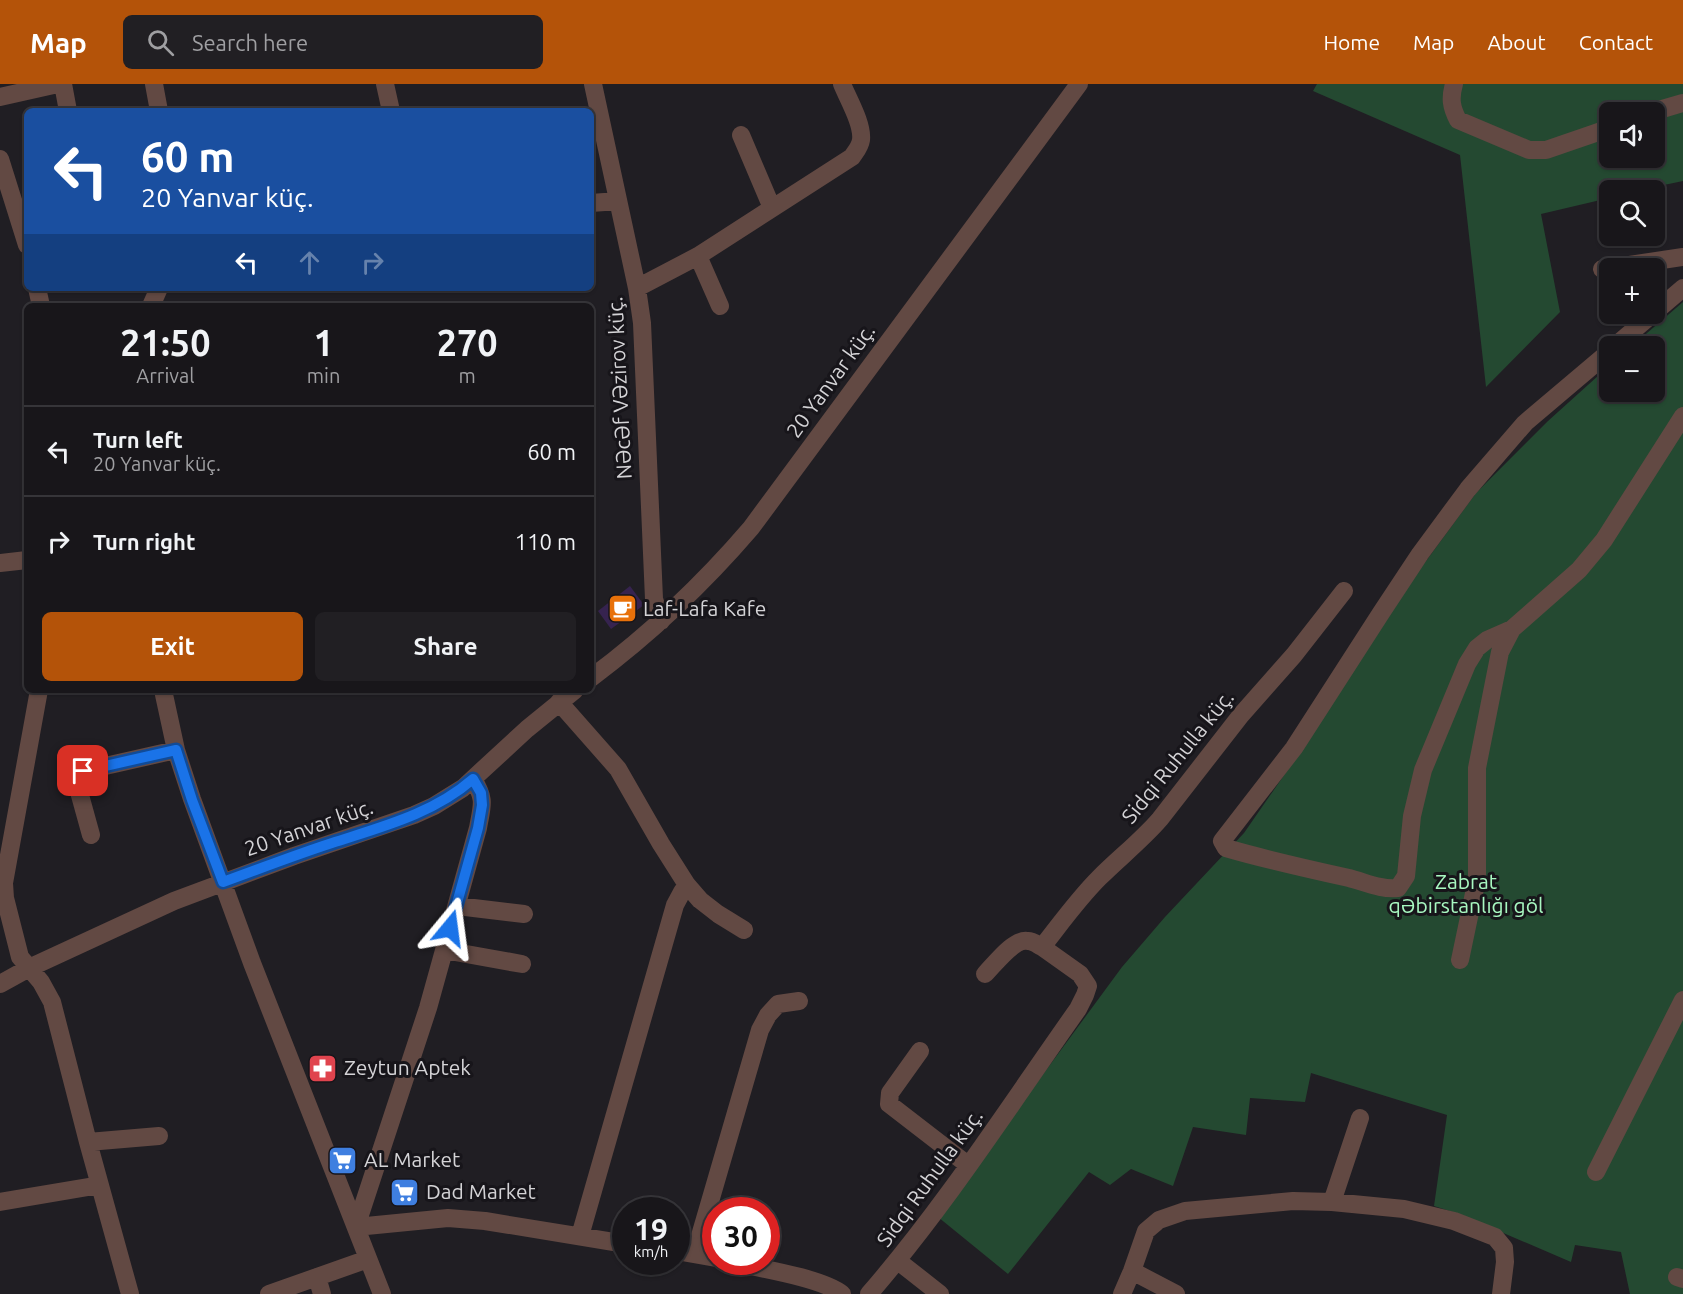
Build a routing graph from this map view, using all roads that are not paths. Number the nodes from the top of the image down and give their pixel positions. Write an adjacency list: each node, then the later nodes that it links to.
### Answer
1 (58, 84): 9 (street)
2 (63, 84): 11 (street)
3 (154, 84): 12 (street)
4 (385, 84): 13 (street)
5 (592, 84): 18 (street, Nəcəf Vəzirov küç.)
6 (842, 84): 20 (street)
7 (1079, 84): 34 (street, 20 Yanvar küç.)
8 (1454, 84): 15 (street)
9 (0, 97)
10 (1683, 104): 14 (street)
11 (67, 108)
12 (158, 108)
13 (390, 108)
14 (1665, 109)
15 (1599, 132)
16 (741, 135): 20 (street)
17 (0, 159): 21 (street)
18 (618, 201): 19 (street); 25 (street, Nəcəf Vəzirov küç.)
19 (594, 203)
20 (772, 208): 22 (street)
21 (24, 235)
22 (698, 256): 25 (street); 27 (street)
23 (1683, 257): 24 (street)
24 (1665, 260)
25 (637, 288): 34 (street, Nəcəf Vəzirov küç.)
26 (1683, 288): 28 (street)
27 (720, 306)
28 (1627, 336)
29 (1599, 360): 35 (street)
30 (1683, 416): 35 (street)
31 (24, 561): 32 (street)
32 (0, 563)
33 (1344, 591): 49 (street, Sidqi Ruhulla küç.)
34 (661, 621): 36 (street, 20 Yanvar küç.)
35 (1512, 629): 51 (street)
36 (594, 676)
37 (38, 693): 53 (street)
38 (164, 693): 41 (street)
39 (571, 693): 40 (street, 20 Yanvar küç.)
40 (559, 702): 42 (street, 20 Yanvar küç.); 45 (street)
41 (176, 750): 43 (street); 44 (street)
42 (473, 779): 44 (street, 20 Yanvar küç.); 46 (street)
43 (91, 835)
44 (223, 882): 53 (street, 20 Yanvar küç.); 67 (street)
45 (687, 885): 48 (street); 68 (street)
46 (457, 906): 47 (street); 50 (street)
47 (524, 914)
48 (744, 930)
49 (1042, 947): 54 (street); 62 (street, Sidqi Ruhulla küç.)
50 (444, 950): 52 (street); 67 (street)
51 (1460, 960)
52 (522, 964)
53 (29, 968): 55 (street, 20 Yanvar küç.); 61 (street)
54 (985, 974)
55 (0, 984)
56 (1683, 1000): 63 (street)
57 (800, 1001): 69 (street)
58 (920, 1051): 62 (street)
59 (1360, 1118): 66 (street)
60 (159, 1136): 61 (street)
61 (88, 1142): 64 (street)
62 (968, 1165): 72 (street, Sidqi Ruhulla küç.)
63 (1596, 1172)
64 (99, 1185): 65 (street); 76 (street)
65 (0, 1202)
66 (1332, 1202): 73 (street); 84 (street)
67 (356, 1227): 68 (street); 71 (street)
68 (580, 1236): 70 (street)
69 (690, 1240)
70 (612, 1242)
71 (368, 1258): 75 (street); 78 (street)
72 (898, 1261): 80 (street, Sidqi Ruhulla küç.); 81 (street)
73 (1132, 1271): 82 (street); 83 (street)
74 (780, 1273): 79 (street)
75 (319, 1285): 77 (street)
76 (130, 1294)
77 (269, 1294)
78 (382, 1294)
79 (842, 1294)
80 (869, 1294)
81 (939, 1294)
82 (1122, 1294)
83 (1176, 1294)
84 (1501, 1294)

